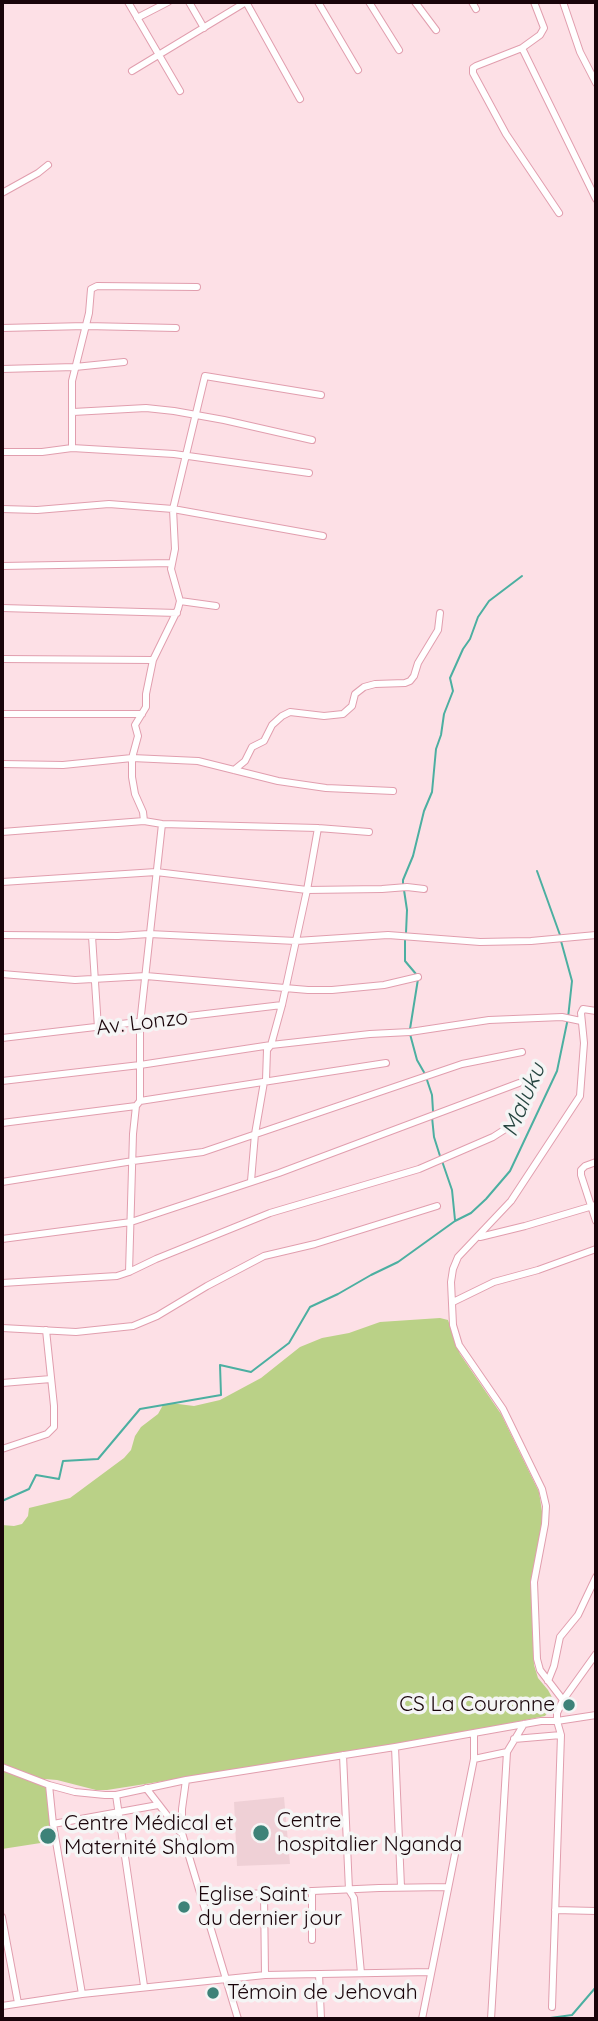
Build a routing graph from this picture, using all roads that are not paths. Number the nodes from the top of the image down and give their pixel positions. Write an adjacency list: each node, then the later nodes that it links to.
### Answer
1 (128, 2): 12 (street)
2 (168, 2): 12 (street)
3 (189, 2): 13 (street)
4 (246, 2): 13 (street); 22 (street)
5 (318, 2): 18 (street)
6 (369, 2): 16 (street)
7 (415, 2): 14 (street)
8 (472, 2): 11 (street)
9 (534, 2): 15 (street)
10 (563, 2): 20 (street)
11 (476, 9)
12 (137, 18): 17 (street)
13 (204, 28): 17 (street)
14 (436, 30)
15 (522, 48): 25 (street); 26 (street)
16 (399, 50)
17 (158, 54): 19 (street); 21 (street)
18 (358, 70)
19 (132, 71)
20 (596, 83)
21 (180, 91)
22 (300, 99)
23 (48, 165): 24 (street)
24 (2, 193)
25 (596, 199)
26 (559, 214)
27 (197, 286): 28 (street)
28 (86, 326): 29 (street); 30 (street); 32 (street)
29 (2, 328)
30 (176, 328)
31 (124, 362): 32 (street)
32 (75, 367): 33 (street); 35 (street)
33 (2, 369)
34 (321, 395): 36 (street)
35 (73, 412): 36 (street); 38 (street)
36 (197, 415): 37 (street); 40 (street)
37 (312, 440)
38 (72, 448): 39 (street); 40 (street)
39 (2, 452)
40 (187, 454): 41 (street); 43 (street)
41 (309, 473)
42 (2, 509): 43 (street)
43 (173, 509): 44 (street); 45 (street)
44 (323, 536)
45 (172, 563): 46 (street); 47 (street)
46 (2, 566)
47 (180, 601): 48 (street); 50 (street)
48 (216, 606)
49 (2, 608): 50 (street)
50 (177, 613): 53 (street)
51 (440, 613): 58 (street)
52 (2, 659): 53 (street)
53 (153, 660): 55 (street)
54 (2, 714): 55 (street)
55 (142, 714): 56 (street)
56 (132, 758): 57 (street); 58 (street); 60 (street)
57 (2, 764)
58 (234, 770): 59 (street)
59 (393, 791)
60 (144, 821): 61 (street); 63 (street)
61 (162, 824): 62 (street); 65 (street)
62 (318, 828): 64 (street); 67 (street)
63 (2, 832)
64 (369, 832)
65 (156, 872): 66 (street); 67 (street); 69 (street)
66 (2, 882)
67 (307, 890): 68 (street); 73 (street)
68 (424, 890)
69 (149, 934): 72 (street); 73 (street); 75 (street)
70 (2, 935): 72 (street)
71 (596, 935): 73 (street)
72 (92, 936): 77 (street)
73 (296, 941): 78 (street)
74 (2, 974): 77 (street)
75 (146, 976): 77 (street); 78 (street); 82 (street)
76 (418, 977): 78 (street)
77 (95, 979): 83 (street)
78 (286, 987): 79 (street)
79 (282, 1005): 82 (street, Av. Lonzo); 85 (street)
80 (596, 1011): 81 (street)
81 (581, 1021): 85 (street); 104 (street)
82 (140, 1024): 83 (street, Av. Lonzo); 88 (street)
83 (98, 1028): 84 (street, Av. Lonzo)
84 (2, 1038)
85 (271, 1045): 88 (street); 90 (street)
86 (522, 1052): 95 (street)
87 (386, 1063): 90 (street)
88 (139, 1065): 89 (street); 92 (street)
89 (2, 1081)
90 (264, 1082): 92 (street); 95 (street)
91 (519, 1083): 98 (street)
92 (138, 1104): 94 (street); 96 (street)
93 (518, 1121): 107 (street)
94 (2, 1123)
95 (255, 1134): 96 (street); 98 (street)
96 (133, 1161): 99 (street); 103 (street)
97 (596, 1162): 101 (street)
98 (251, 1181): 103 (street)
99 (2, 1182)
100 (437, 1206): 111 (street)
101 (594, 1206): 102 (street); 104 (street)
102 (596, 1221)
103 (131, 1222): 105 (street); 107 (street)
104 (478, 1237): 109 (street)
105 (2, 1240)
106 (596, 1249): 109 (street)
107 (129, 1272): 108 (street)
108 (2, 1283)
109 (453, 1302): 117 (street)
110 (2, 1328): 111 (street)
111 (46, 1330): 112 (street)
112 (51, 1378): 113 (street); 114 (street)
113 (2, 1383)
114 (2, 1449)
115 (596, 1577): 117 (street)
116 (596, 1654): 118 (street)
117 (548, 1681): 118 (street)
118 (563, 1700): 120 (street)
119 (596, 1715): 120 (street)
120 (557, 1721): 121 (street); 123 (street)
121 (524, 1724): 122 (street); 124 (street)
122 (474, 1733): 125 (street); 128 (street)
123 (561, 1735): 124 (street); 144 (street)
124 (514, 1739): 126 (street)
125 (395, 1747): 127 (street); 138 (street)
126 (507, 1752): 128 (street); 162 (street)
127 (343, 1755): 130 (street); 140 (street)
128 (474, 1759): 139 (street)
129 (2, 1767): 131 (street)
130 (186, 1780): 132 (street); 137 (street)
131 (49, 1785): 133 (street); 136 (street)
132 (146, 1788): 133 (street); 134 (street)
133 (116, 1794): 135 (street)
134 (158, 1805): 135 (street); 137 (street)
135 (119, 1812): 136 (street); 154 (street)
136 (53, 1824): 155 (street)
137 (182, 1833): 143 (street)
138 (401, 1887): 139 (street); 140 (street)
139 (448, 1887): 149 (street)
140 (349, 1890): 141 (street); 150 (street)
141 (312, 1891): 142 (street); 147 (street)
142 (264, 1893): 143 (street); 151 (street)
143 (202, 1896): 153 (street)
144 (555, 1910): 145 (street); 158 (street)
145 (596, 1911)
146 (2, 1917): 148 (street)
147 (312, 1940)
148 (4, 1942): 156 (street)
149 (431, 1972): 150 (street); 161 (street)
150 (361, 1973): 152 (street)
151 (265, 1975): 152 (street); 153 (street)
152 (319, 1975): 160 (street)
153 (225, 1978): 154 (street); 159 (street)
154 (144, 1986): 155 (street)
155 (82, 1994): 156 (street)
156 (18, 2003): 157 (street)
157 (2, 2006)
158 (552, 2007)
159 (238, 2019)
160 (321, 2019)
161 (422, 2019)
162 (491, 2019)

